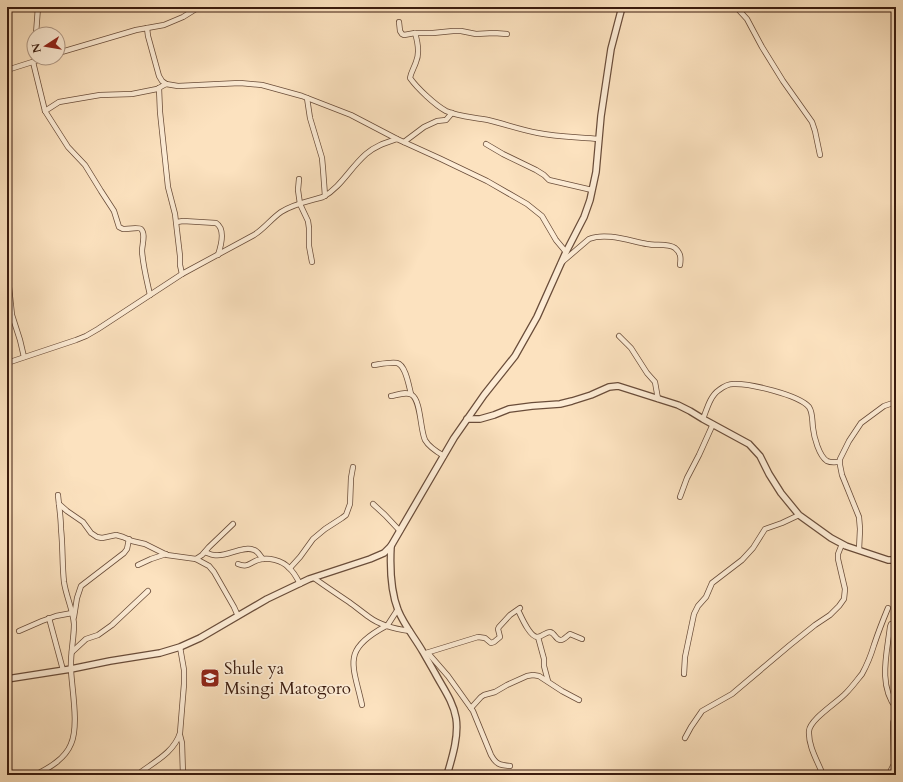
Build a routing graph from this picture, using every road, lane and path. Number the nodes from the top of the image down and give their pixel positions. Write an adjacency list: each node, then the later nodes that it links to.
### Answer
1 (38, 7): 6 (street)
2 (199, 7): 7 (street)
3 (622, 7): 19 (street)
4 (736, 7): 23 (street)
5 (399, 22): 8 (street)
6 (37, 26)
7 (147, 28): 10 (street); 14 (street)
8 (415, 33): 9 (street); 18 (street)
9 (507, 34)
10 (66, 51)
11 (26, 63): 13 (street)
12 (36, 66): 17 (street)
13 (7, 70)
14 (166, 84): 15 (street); 16 (street)
15 (159, 88): 17 (street); 28 (street)
16 (307, 98): 20 (street); 26 (street)
17 (45, 111): 36 (street)
18 (452, 113): 19 (street); 21 (street)
19 (599, 138): 25 (street)
20 (397, 139): 21 (street); 26 (street)
21 (404, 142): 29 (street)
22 (486, 144): 25 (street)
23 (820, 155)
24 (299, 179): 27 (street)
25 (592, 190): 29 (street)
26 (325, 196): 27 (street)
27 (300, 204): 30 (street); 31 (street)
28 (177, 222): 30 (street); 35 (street)
29 (566, 252): 32 (street)
30 (218, 255): 35 (street)
31 (312, 262)
32 (560, 264): 33 (street); 46 (street)
33 (680, 265)
34 (7, 268): 38 (street)
35 (182, 274): 36 (street)
36 (150, 295): 38 (street)
37 (619, 336): 43 (street)
38 (24, 357): 39 (street)
39 (7, 363)
40 (374, 365): 41 (street)
41 (411, 394): 42 (street); 48 (street)
42 (391, 396)
43 (658, 398): 45 (street); 46 (street)
44 (896, 402): 49 (street)
45 (703, 419): 47 (street); 49 (street)
46 (467, 420): 48 (street)
47 (713, 424): 52 (street); 55 (street)
48 (444, 456): 57 (street)
49 (840, 462): 61 (street)
50 (353, 467): 69 (street)
51 (58, 495): 53 (street)
52 (680, 497)
53 (59, 504): 58 (street); 75 (street)
54 (373, 504): 57 (street)
55 (799, 515): 59 (street); 90 (street)
56 (233, 524): 62 (street)
57 (400, 531): 60 (street)
58 (129, 540): 63 (street); 78 (street)
59 (842, 544): 61 (street); 99 (street)
60 (391, 546): 70 (street); 74 (street)
61 (859, 550): 66 (street)
62 (205, 552): 64 (street); 65 (street)
63 (166, 554): 64 (street); 68 (street)
64 (196, 559): 76 (street)
65 (263, 559): 67 (street); 69 (street)
66 (896, 560)
67 (238, 564)
68 (138, 565)
69 (290, 568): 71 (street)
70 (314, 578): 71 (street); 80 (street)
71 (300, 584): 76 (street)
72 (148, 591): 86 (street)
73 (888, 608): 105 (street)
74 (398, 609): 80 (street); 81 (street)
75 (72, 613): 77 (street); 78 (street)
76 (238, 616): 85 (street)
77 (49, 618): 82 (street); 89 (street)
78 (74, 618): 86 (street)
79 (896, 624): 96 (street)
80 (386, 626): 81 (street); 94 (street)
81 (410, 631): 87 (street)
82 (19, 632)
83 (538, 637): 84 (street); 87 (street); 92 (street)
84 (582, 639)
85 (180, 647): 88 (street); 98 (street)
86 (72, 652): 88 (street)
87 (426, 653): 95 (street); 104 (street)
88 (71, 669): 89 (street); 101 (street)
89 (63, 670): 91 (street)
90 (684, 674)
91 (7, 679)
92 (548, 681): 93 (street); 95 (street)
93 (579, 700)
94 (362, 705)
95 (471, 708): 100 (street)
96 (896, 708)
97 (896, 713): 106 (street)
98 (180, 733): 102 (street); 103 (street)
99 (685, 738)
100 (510, 766)
101 (35, 775)
102 (137, 775)
103 (182, 775)
104 (447, 775)
105 (822, 775)
106 (887, 775)

